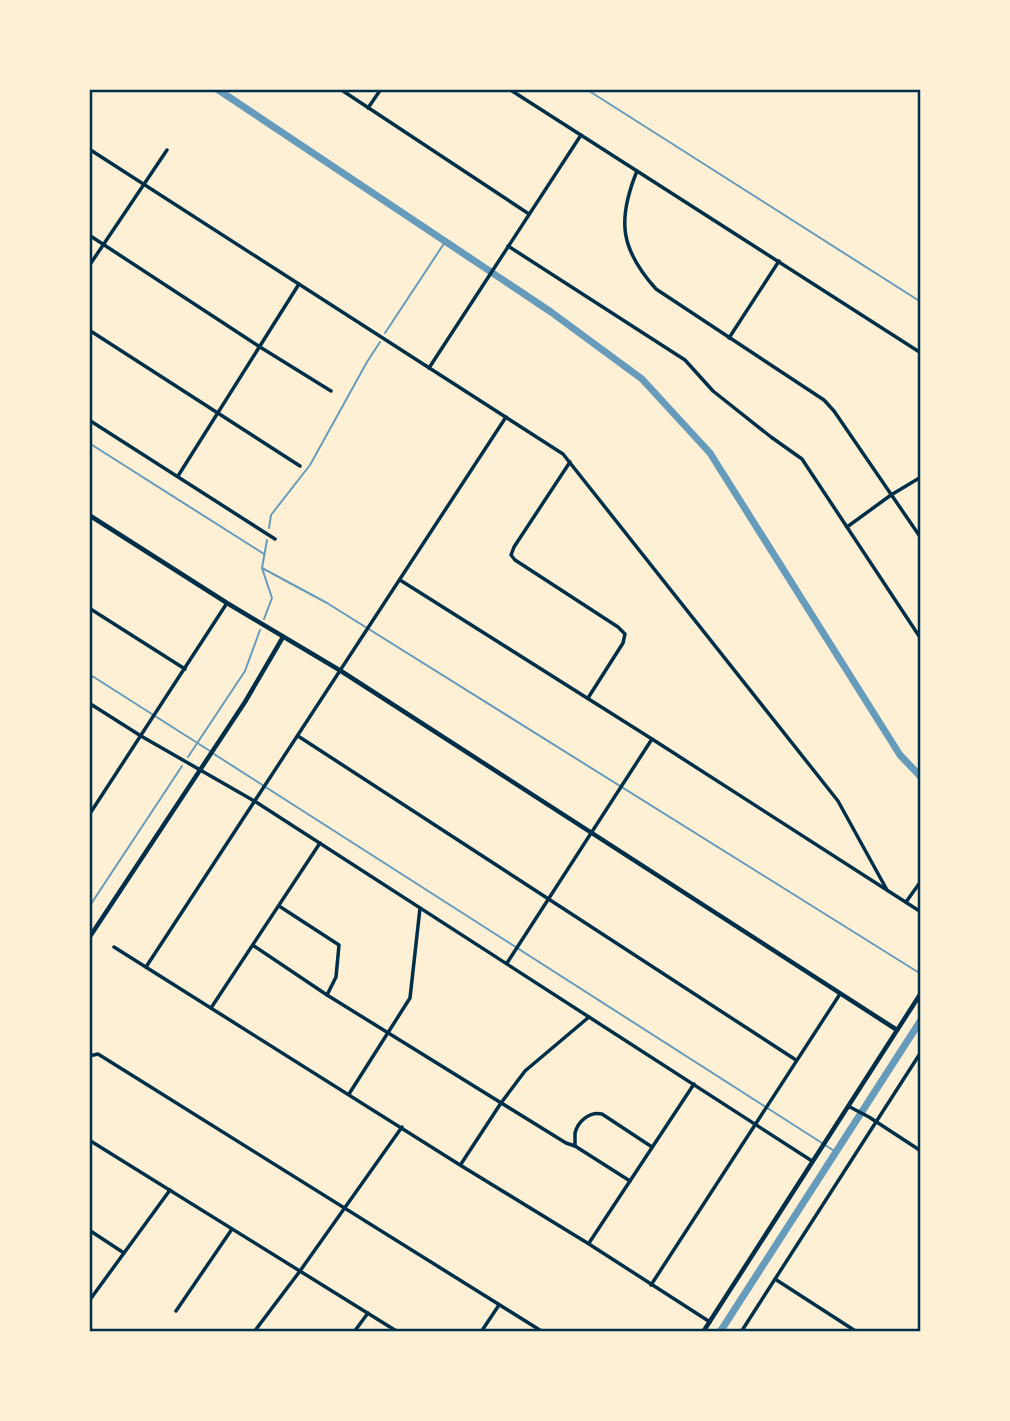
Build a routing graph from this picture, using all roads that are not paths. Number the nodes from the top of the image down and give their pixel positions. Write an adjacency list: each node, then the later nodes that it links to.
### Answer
1 (340, 89): 4 (street)
2 (381, 89): 4 (street)
3 (509, 89): 5 (street)
4 (368, 108): 10 (street)
5 (581, 135): 8 (street); 10 (street)
6 (89, 149): 9 (street)
7 (167, 150): 9 (street)
8 (637, 171): 14 (street); 18 (street)
9 (144, 184): 12 (street); 16 (street)
10 (529, 214): 13 (street)
11 (89, 235): 12 (street)
12 (104, 244): 15 (street); 19 (street)
13 (508, 246): 21 (street); 32 (street)
14 (779, 261): 18 (street); 20 (street)
15 (89, 266)
16 (299, 284): 19 (street); 21 (street)
17 (89, 330): 23 (street)
18 (729, 338): 30 (street)
19 (260, 347): 22 (street); 23 (street)
20 (921, 353)
21 (429, 368): 24 (street)
22 (331, 391)
23 (217, 414): 27 (street); 28 (street)
24 (506, 418): 26 (street); 35 (street)
25 (89, 420): 28 (street)
26 (570, 462): 42 (street); 53 (street)
27 (300, 466)
28 (178, 476): 34 (street)
29 (921, 477): 30 (street)
30 (891, 495): 32 (street); 33 (street)
31 (89, 515): 36 (street)
32 (848, 527): 39 (street)
33 (921, 538)
34 (275, 539)
35 (400, 580): 41 (street); 42 (street)
36 (227, 603): 38 (street); 40 (street)
37 (89, 608): 40 (street)
38 (283, 637): 41 (street); 47 (street)
39 (921, 639)
40 (185, 669): 44 (street)
41 (341, 671): 45 (street); 50 (street)
42 (587, 698): 46 (street)
43 (89, 703): 44 (street)
44 (141, 736): 47 (street); 49 (street)
45 (298, 736): 48 (street); 54 (street)
46 (652, 739): 50 (street); 53 (street)
47 (199, 770): 48 (street); 59 (street)
48 (256, 802): 51 (street); 63 (street)
49 (89, 815)
50 (592, 833): 54 (street); 64 (street)
51 (320, 844): 56 (street); 57 (street)
52 (921, 881): 55 (street)
53 (887, 890): 55 (street)
54 (549, 898): 62 (street); 73 (street)
55 (906, 902): 58 (street)
56 (279, 906): 60 (street); 66 (street)
57 (420, 908): 62 (street); 70 (street)
58 (921, 912)
59 (89, 938)
60 (254, 946): 66 (street); 67 (street)
61 (114, 947): 63 (street)
62 (506, 964): 68 (street)
63 (146, 967): 67 (street)
64 (840, 993): 69 (street); 73 (street)
65 (921, 993): 69 (street)
66 (327, 995): 70 (street)
67 (211, 1008): 75 (street)
68 (589, 1017): 74 (street); 76 (street)
69 (897, 1030): 77 (street)
70 (389, 1032): 75 (street); 76 (street)
71 (921, 1052): 78 (street)
72 (89, 1056): 89 (street)
73 (796, 1060): 79 (street)
74 (694, 1084): 79 (street); 83 (street)
75 (349, 1094): 80 (street)
76 (501, 1103): 82 (street); 86 (street)
77 (848, 1106): 78 (street); 85 (street)
78 (876, 1122): 84 (street); 95 (street)
79 (755, 1125): 85 (street); 96 (street)
80 (402, 1127): 86 (street); 89 (street)
81 (89, 1140): 88 (street)
82 (575, 1146): 83 (street); 87 (street)
83 (652, 1147): 87 (street)
84 (921, 1151)
85 (812, 1161): 101 (street)
86 (460, 1165): 92 (street)
87 (630, 1181): 92 (street)
88 (170, 1190): 90 (street); 93 (street)
89 (345, 1207): 94 (street); 98 (street)
90 (233, 1229): 94 (street); 99 (street)
91 (89, 1230): 93 (street)
92 (589, 1244): 96 (street)
93 (124, 1253): 97 (street)
94 (300, 1271): 100 (street); 102 (street)
95 (775, 1279): 108 (street); 109 (street)
96 (651, 1285): 101 (street)
97 (89, 1301)
98 (500, 1304): 105 (street); 106 (street)
99 (176, 1311)
100 (368, 1313): 103 (street); 104 (street)
101 (709, 1322): 107 (street)
102 (254, 1332)
103 (354, 1332)
104 (398, 1332)
105 (481, 1332)
106 (543, 1332)
107 (703, 1332)
108 (741, 1332)
109 (857, 1332)

